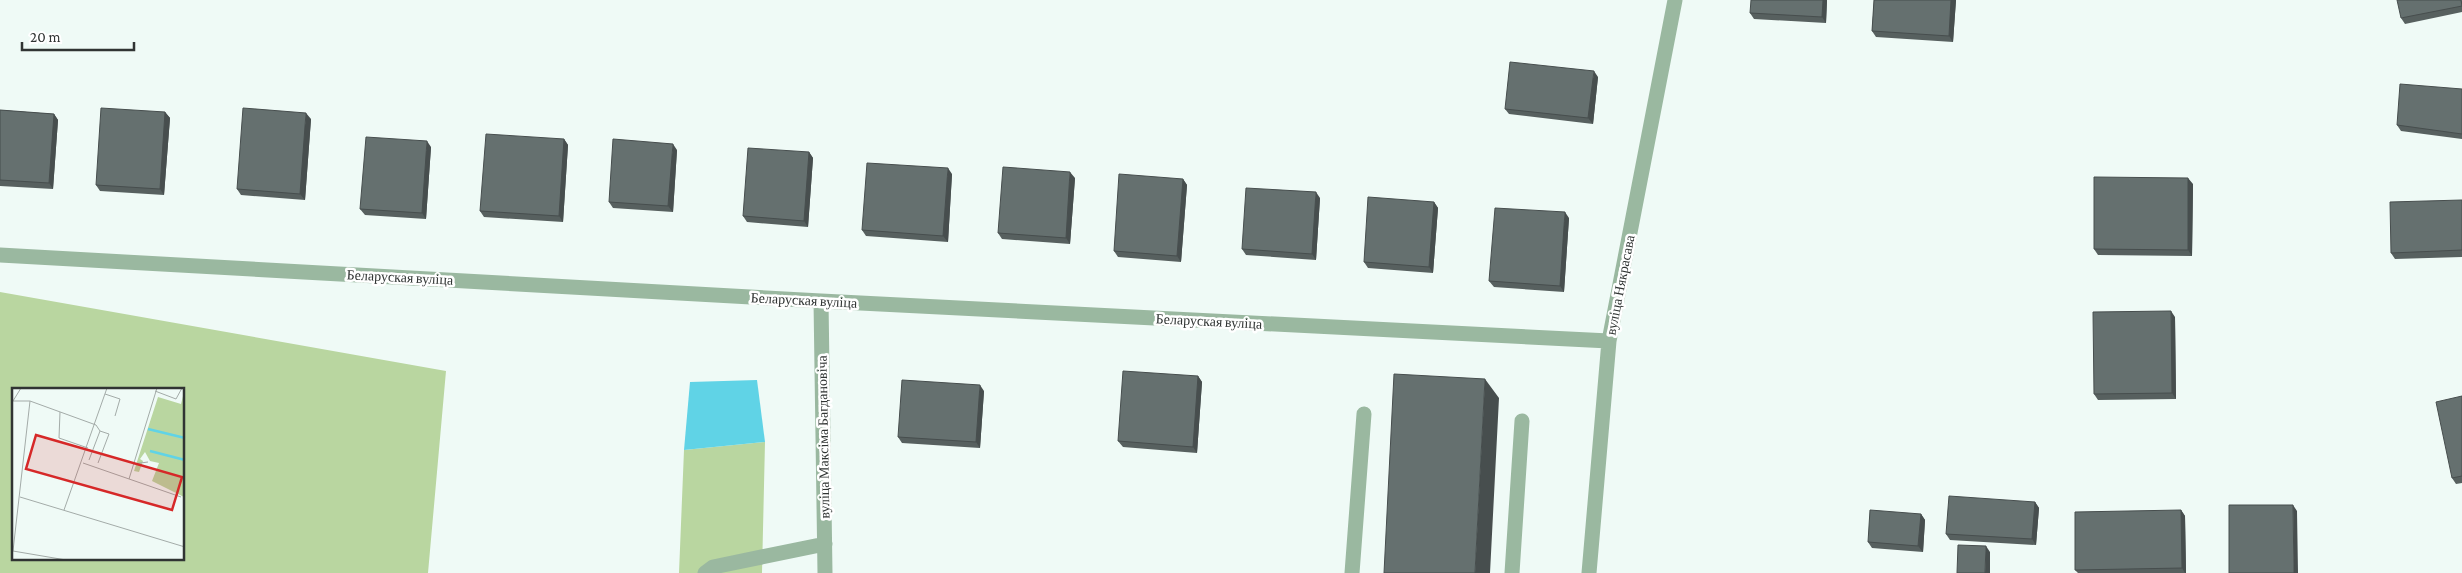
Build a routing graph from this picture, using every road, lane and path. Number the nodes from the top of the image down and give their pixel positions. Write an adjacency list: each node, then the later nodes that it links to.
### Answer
1 (1676, 0): 4 (street, вуліца Някрасава)
2 (0, 255): 3 (street, Беларуская вуліца)
3 (821, 301): 4 (street, Беларуская вуліца); 7 (street, вуліца Максіма Багдановіча)
4 (1609, 341): 12 (street, вуліца Някрасава)
5 (1364, 414): 10 (street)
6 (1522, 421): 11 (street)
7 (825, 544): 8 (street); 9 (street, вуліца Максіма Багдановіча)
8 (705, 573)
9 (825, 573)
10 (1352, 573)
11 (1512, 573)
12 (1588, 573)

